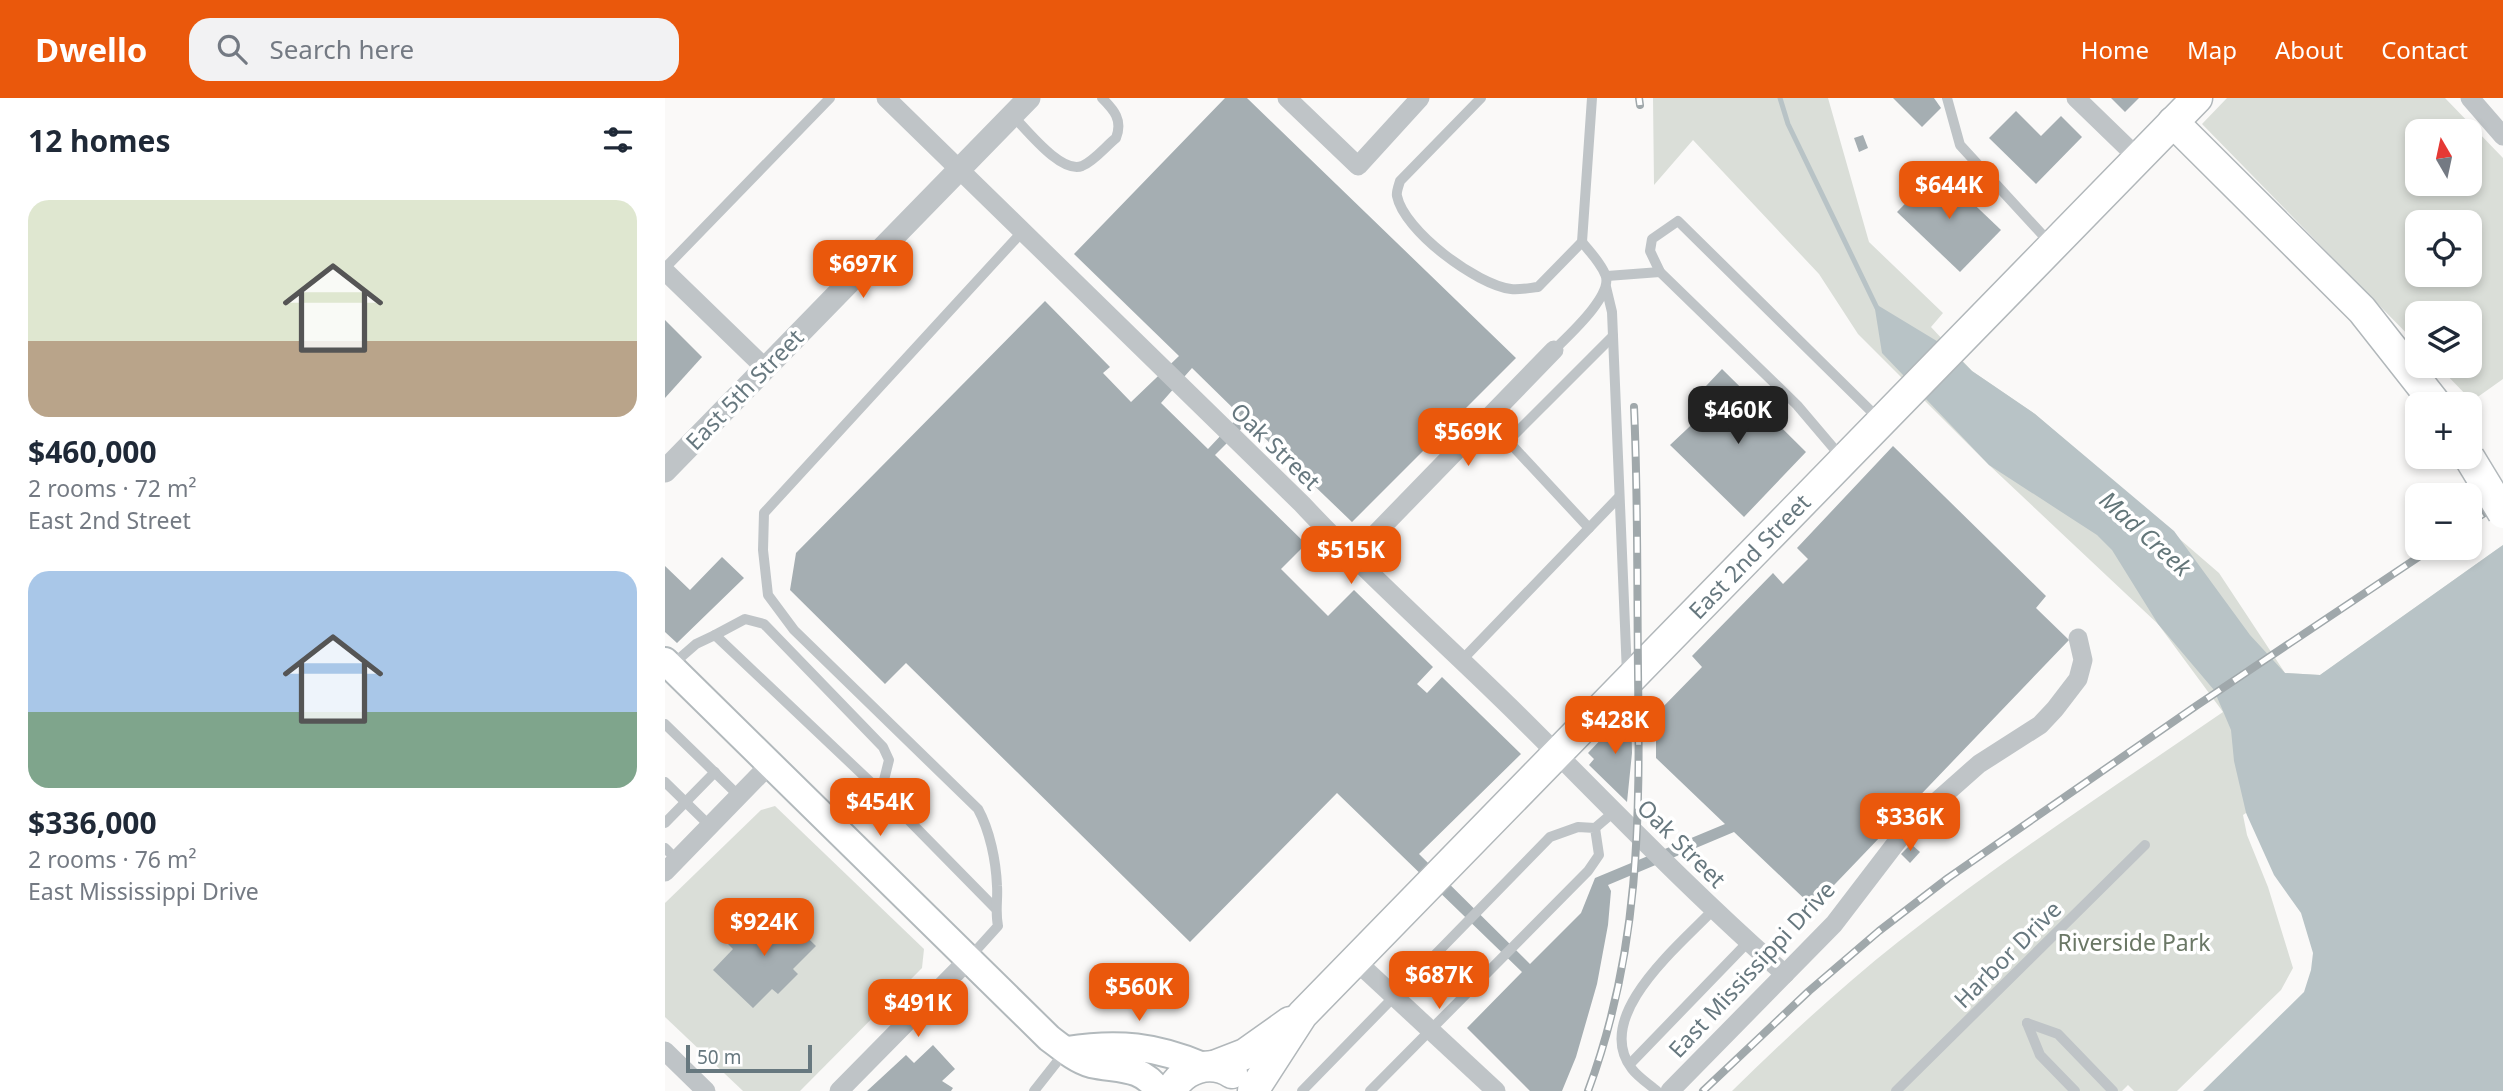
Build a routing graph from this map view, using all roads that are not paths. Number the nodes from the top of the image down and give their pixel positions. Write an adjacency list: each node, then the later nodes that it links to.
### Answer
1 (830, 98): 21 (lane)
2 (886, 98): 17 (street, Oak Street)
3 (1029, 98): 13 (street, East 5th Street)
4 (1102, 98): 13 (lane)
5 (1287, 98): 6 (street)
6 (1420, 98)
7 (1482, 98): 19 (lane)
8 (1592, 98): 19 (lane)
9 (1947, 98): 20 (lane)
10 (2076, 98): 16 (street)
11 (2197, 98): 14 (main road, East 2nd Street)
12 (2470, 98): 15 (street)
13 (1013, 115): 17 (street, East 5th Street)
14 (2173, 122): 16 (main road, East 2nd Street); 28 (main road)
15 (2503, 136)
16 (2138, 158): 20 (main road, East 2nd Street)
17 (961, 170): 18 (street, Oak Street); 27 (street, East 5th Street)
18 (1023, 232): 36 (street, Oak Street); 56 (lane)
19 (1582, 242): 23 (lane)
20 (2052, 246): 29 (main road, East 2nd Street)
21 (665, 270): 27 (street)
22 (1660, 272): 23 (lane); 29 (lane); 30 (lane)
23 (1607, 276): 24 (lane)
24 (1606, 287): 25 (lane); 26 (lane)
25 (1613, 336): 33 (lane); 35 (lane)
26 (1554, 350): 36 (street)
27 (765, 368): 32 (street, East 5th Street)
28 (2428, 392)
29 (1881, 421): 30 (main road, East 2nd Street)
30 (1843, 460): 41 (main road, East 2nd Street)
31 (2476, 469): 34 (main road, bridge)
32 (665, 470)
33 (1618, 498): 35 (lane); 41 (lane)
34 (2503, 513)
35 (1589, 528): 39 (lane)
36 (1353, 557): 39 (street, Oak Street)
37 (715, 635): 40 (lane); 47 (lane); 47 (lane)
38 (2078, 638): 61 (street, East Mississippi Drive)
39 (1461, 661): 43 (street, Oak Street)
40 (667, 666): 44 (main road)
41 (1627, 682): 43 (main road, East 2nd Street)
42 (665, 724): 45 (lane)
43 (1557, 754): 50 (street, Oak Street); 60 (main road, East 2nd Street)
44 (771, 763): 48 (street); 59 (main road)
45 (715, 772): 48 (lane); 49 (lane)
46 (665, 782): 49 (lane)
47 (881, 792): 56 (lane)
48 (739, 796): 52 (street)
49 (686, 802): 51 (lane); 52 (lane)
50 (1615, 811): 53 (lane); 57 (street, Oak Street)
51 (665, 824)
52 (710, 825): 55 (street)
53 (1594, 828): 62 (lane); 64 (lane)
54 (2144, 845): 81 (lane, Harbor Drive)
55 (669, 860)
56 (995, 908): 59 (lane)
57 (1714, 909): 58 (street, Oak Street); 67 (lane)
58 (1748, 942): 61 (street, Oak Street); 67 (lane)
59 (969, 959): 65 (main road); 70 (street)
60 (1356, 961): 62 (street); 63 (main road, East 2nd Street)
61 (1785, 974): 80 (street, East Mississippi Drive)
62 (1394, 996): 64 (street); 76 (lane)
63 (1303, 1015): 68 (main road, East 2nd Street); 75 (main road, East 2nd Street)
64 (1429, 1029): 77 (lane); 78 (street)
65 (1067, 1051): 68 (main road); 71 (lane); 72 (main road)
66 (667, 1057): 69 (street)
67 (1630, 1064): 79 (lane)
68 (1208, 1066): 73 (main road, East 2nd Street); 74 (main road)
69 (706, 1091)
70 (839, 1091)
71 (1034, 1091)
72 (1159, 1091)
73 (1171, 1091)
74 (1247, 1091)
75 (1253, 1091)
76 (1302, 1091)
77 (1370, 1091)
78 (1496, 1091)
79 (1657, 1091)
80 (1670, 1091)
81 (1896, 1091)
82 (2075, 1091): 83 (lane)
83 (2113, 1091)

